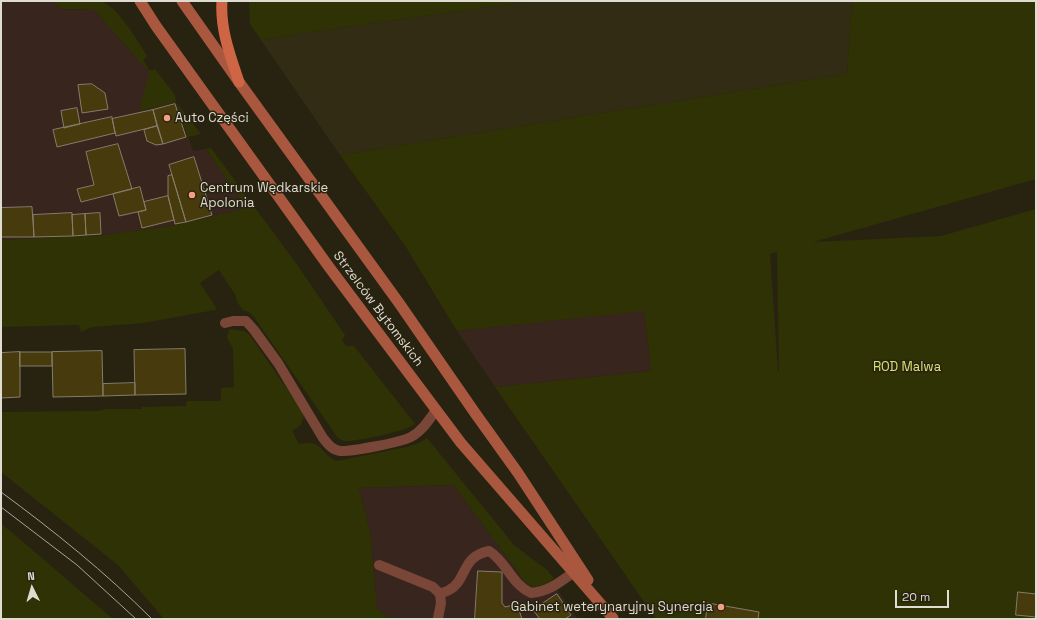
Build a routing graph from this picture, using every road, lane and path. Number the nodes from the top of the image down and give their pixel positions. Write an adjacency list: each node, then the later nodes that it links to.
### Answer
1 (140, 1): 6 (main road, Strzelców Bytomskich)
2 (182, 1): 4 (main road, Strzelców Bytomskich)
3 (222, 1): 4 (main road)
4 (239, 82): 11 (main road, Strzelców Bytomskich)
5 (225, 323): 6 (lane)
6 (436, 410): 8 (main road, Strzelców Bytomskich)
7 (379, 565): 9 (lane)
8 (574, 572): 9 (lane); 11 (main road, Strzelców Bytomskich)
9 (440, 594): 10 (lane)
10 (438, 618)
11 (613, 619)

